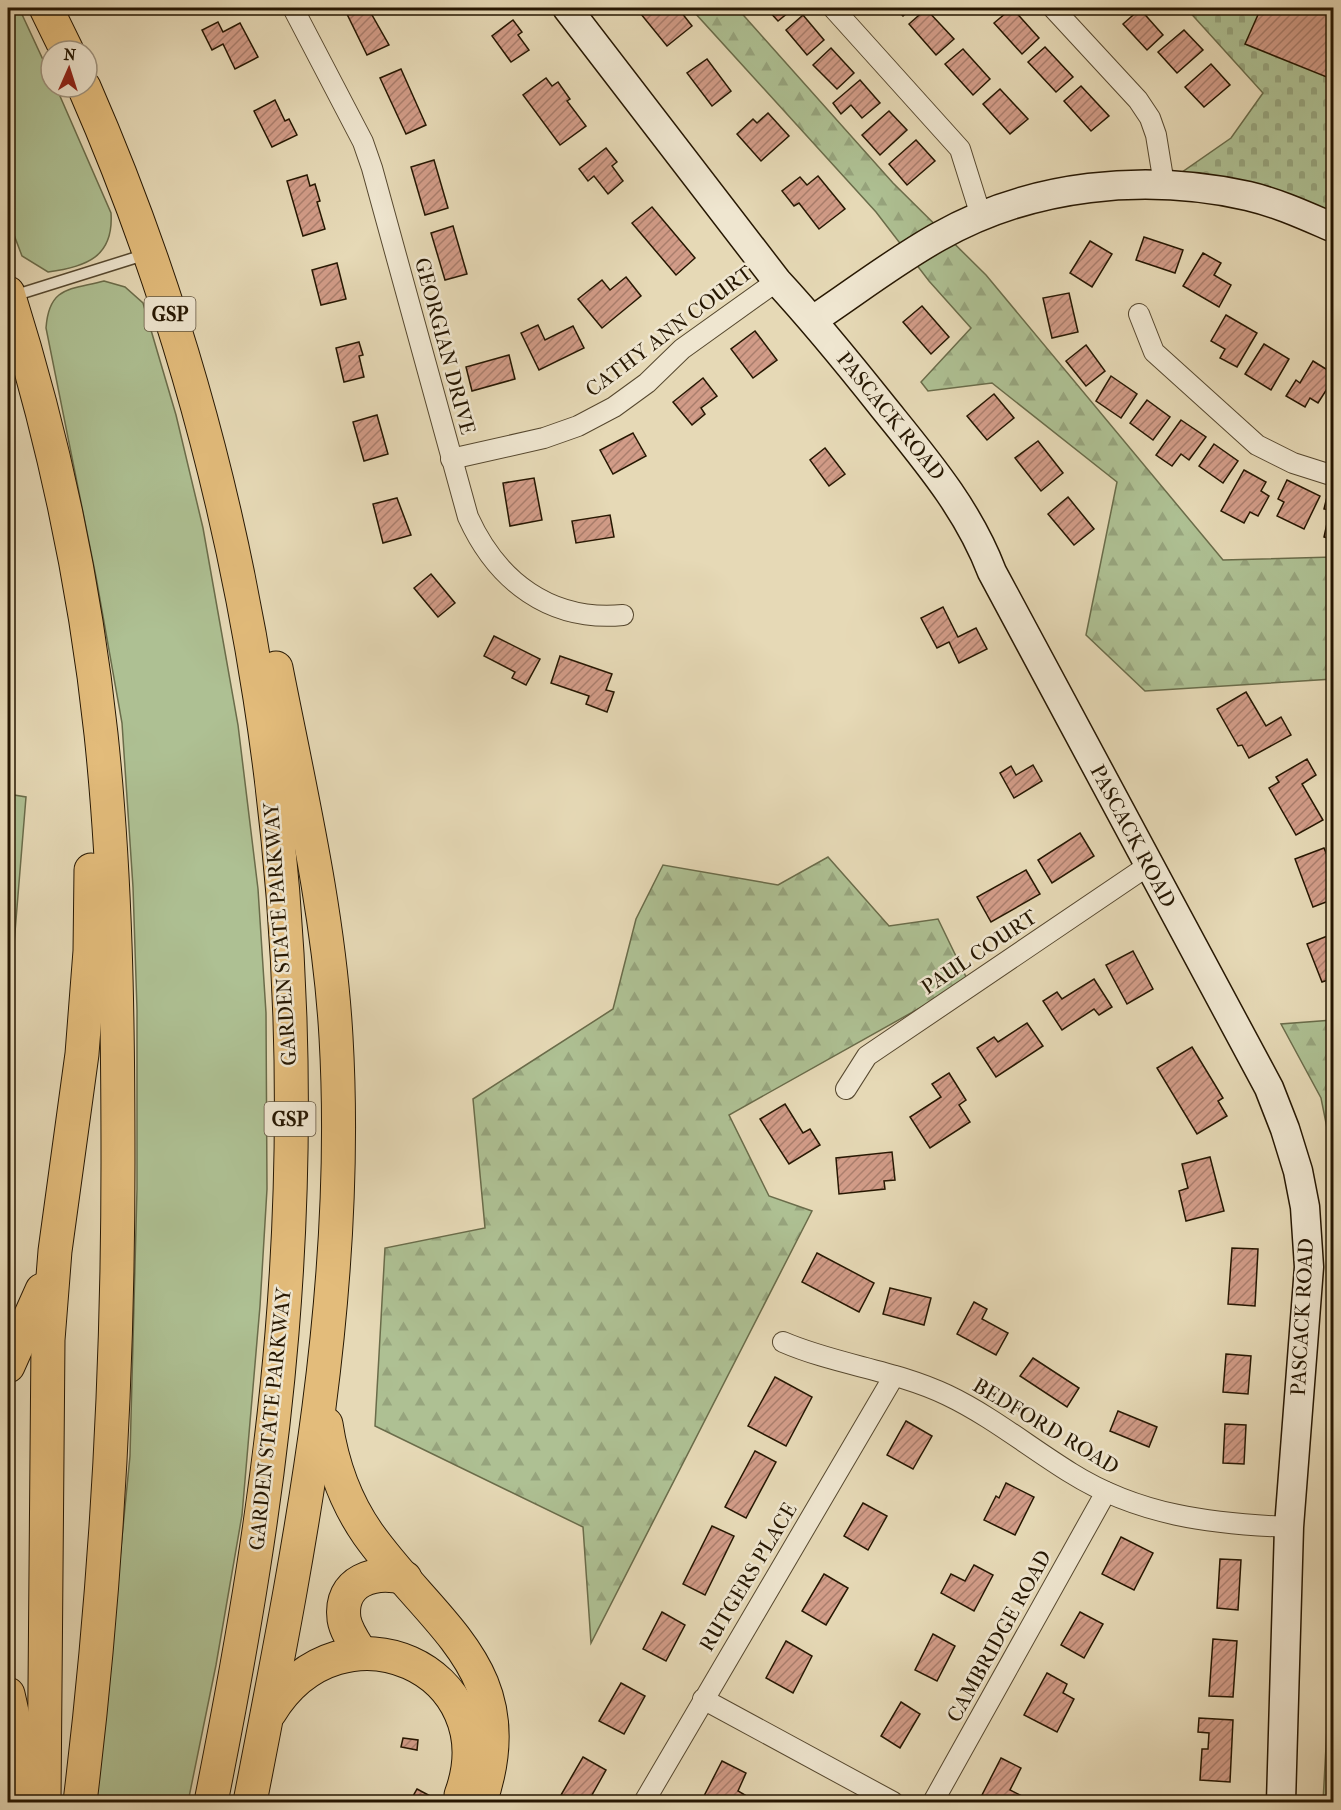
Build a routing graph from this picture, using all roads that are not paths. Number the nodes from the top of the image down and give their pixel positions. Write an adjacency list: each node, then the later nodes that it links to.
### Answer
1 (46, 8): 6 (highway)
2 (293, 8): 17 (street, GEORGIAN DRIVE)
3 (567, 8): 12 (street, PASCACK ROAD)
4 (833, 8): 9 (street)
5 (1053, 8): 8 (street)
6 (61, 39)
7 (89, 99): 11 (highway, GARDEN STATE PARKWAY / GSP)
8 (1164, 184): 9 (street); 10 (street)
9 (981, 216): 15 (street)
10 (1334, 228)
11 (150, 253): 13 (lane); 16 (highway, GARDEN STATE PARKWAY / GSP)
12 (777, 281): 15 (street, PASCACK ROAD); 17 (street, CATHY ANN COURT)
13 (8, 295): 19 (highway)
14 (1139, 314): 18 (street)
15 (813, 320): 21 (street, PASCACK ROAD)
16 (206, 437): 27 (highway); 38 (highway, GARDEN STATE PARKWAY / GSP)
17 (451, 459): 20 (street, GEORGIAN DRIVE)
18 (1334, 476)
19 (83, 605): 23 (highway); 37 (highway)
20 (623, 615)
21 (1149, 865): 22 (street, PAUL COURT); 29 (street, PASCACK ROAD)
22 (846, 1089)
23 (55, 1251): 25 (highway); 36 (highway)
24 (783, 1341): 26 (street, BEDFORD ROAD)
25 (8, 1366)
26 (894, 1376): 28 (street, BEDFORD ROAD); 33 (street, RUTGERS PLACE)
27 (322, 1399): 30 (highway); 34 (highway)
28 (1106, 1492): 29 (street, BEDFORD ROAD); 44 (street, CAMBRIDGE ROAD)
29 (1289, 1527): 45 (street, PASCACK ROAD)
30 (405, 1578): 31 (highway); 41 (highway)
31 (361, 1653): 34 (highway); 40 (highway)
32 (8, 1694): 35 (highway)
33 (703, 1700): 42 (street, RUTGERS PLACE); 43 (street)
34 (266, 1718): 39 (highway)
35 (27, 1803)
36 (44, 1803)
37 (80, 1803)
38 (211, 1803)
39 (250, 1803)
40 (459, 1803)
41 (480, 1803)
42 (644, 1803)
43 (893, 1803)
44 (933, 1803)
45 (1281, 1803)

